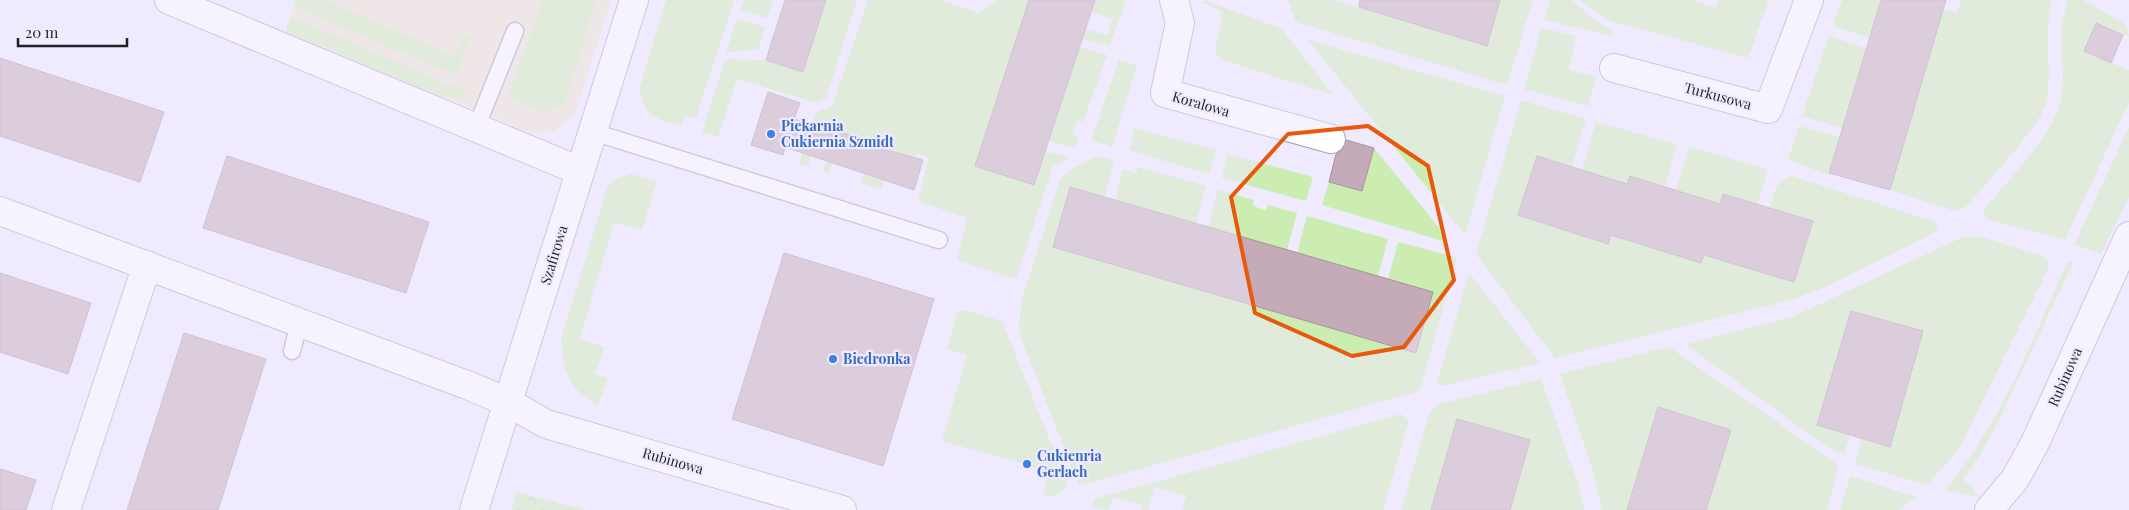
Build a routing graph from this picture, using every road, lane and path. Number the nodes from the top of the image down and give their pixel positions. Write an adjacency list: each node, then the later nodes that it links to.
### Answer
1 (169, 0): 7 (street)
2 (634, 0): 8 (street, Szafirowa)
3 (1174, 0): 9 (street, Koralowa)
4 (1808, 0): 6 (street, Turkusowa)
5 (514, 31): 7 (lane)
6 (1614, 68)
7 (476, 128): 10 (street)
8 (592, 132): 10 (street, Szafirowa); 13 (lane)
9 (1331, 140)
10 (580, 171): 17 (street, Szafirowa)
11 (0, 211): 14 (street, Rubinowa)
12 (2129, 236): 21 (street, Rubinowa)
13 (939, 240)
14 (147, 265): 15 (street, Rubinowa); 18 (street)
15 (299, 323): 16 (lane); 17 (street, Rubinowa)
16 (292, 351)
17 (508, 402): 19 (street, Szafirowa); 20 (street, Rubinowa)
18 (66, 510)
19 (474, 510)
20 (842, 510)
21 (1989, 510)

